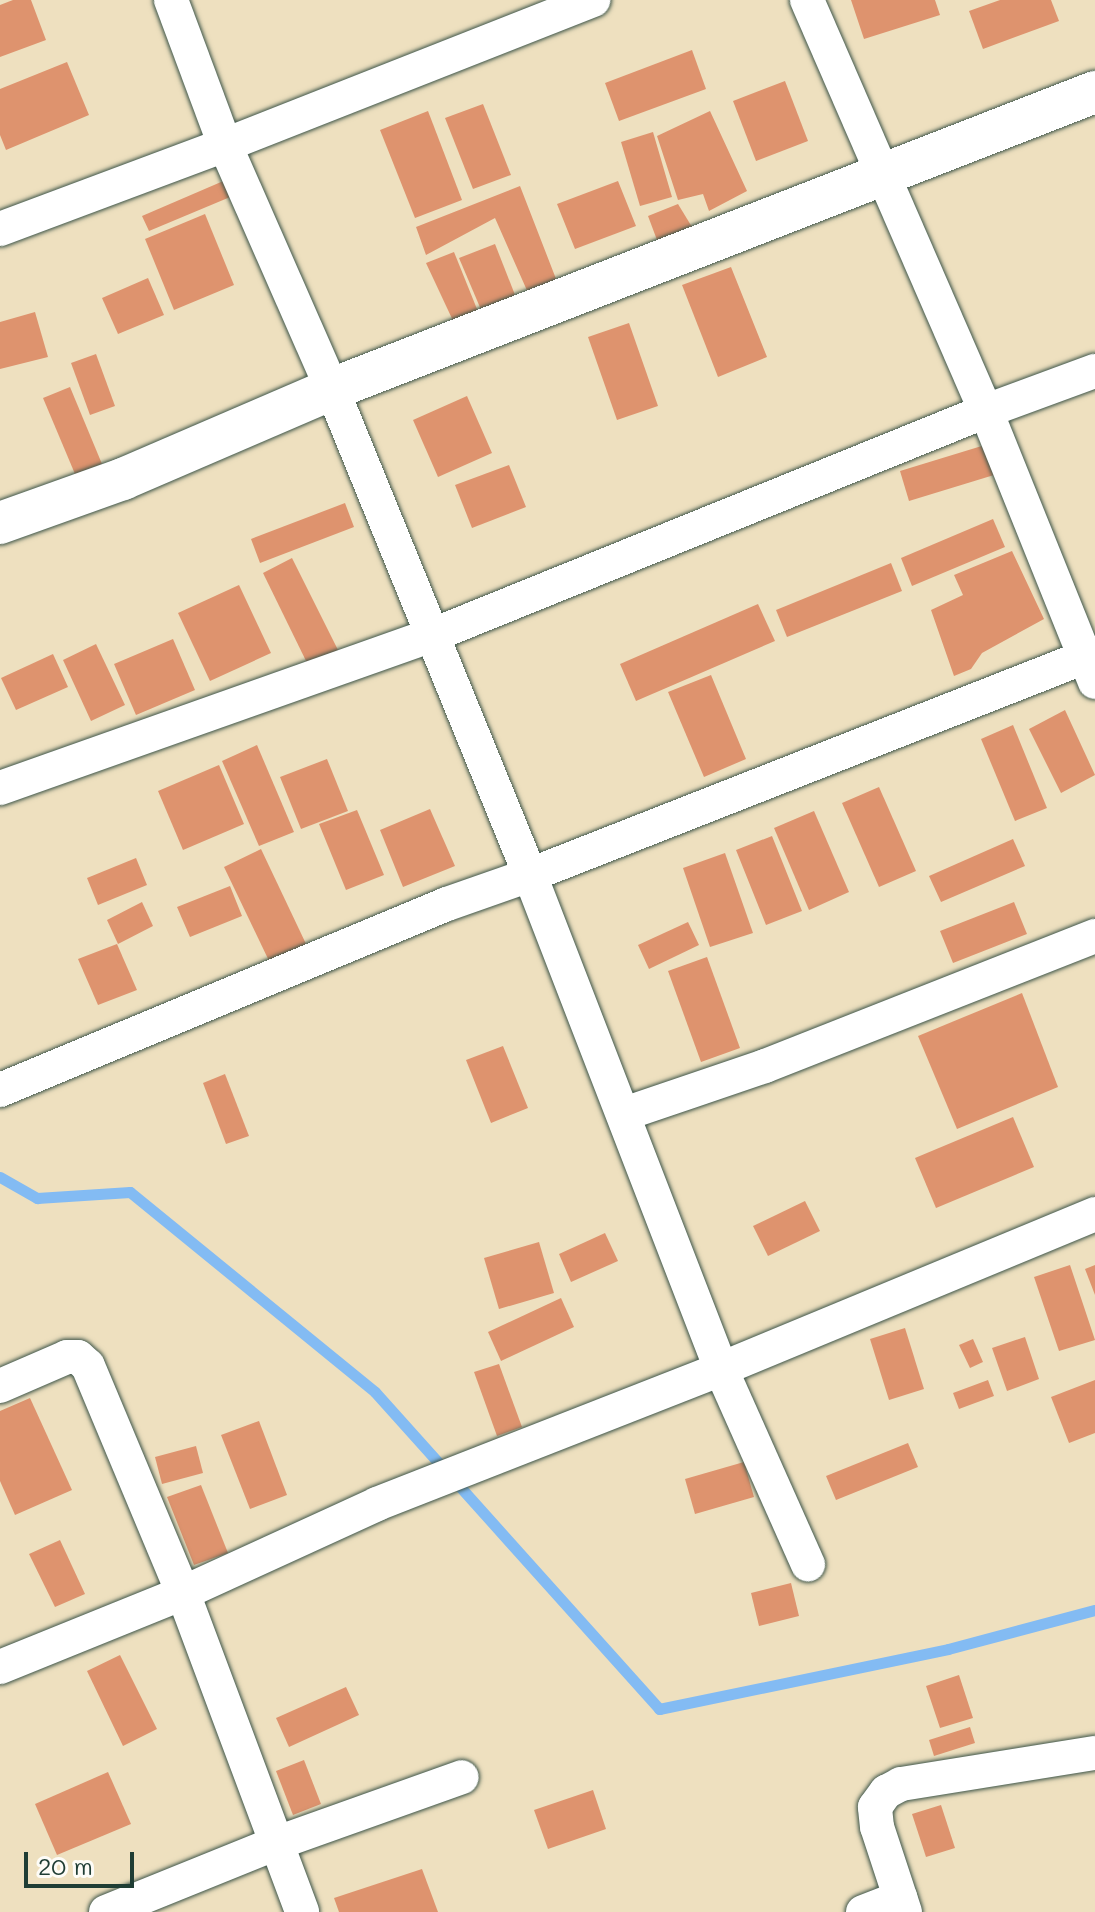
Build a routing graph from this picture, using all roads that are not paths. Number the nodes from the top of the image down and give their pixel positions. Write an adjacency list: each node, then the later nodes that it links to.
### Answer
1 (171, 0): 5 (street)
2 (594, 0): 5 (street)
3 (807, 0): 6 (street)
4 (1095, 92): 6 (street)
5 (225, 145): 7 (street); 9 (street)
6 (885, 175): 9 (street); 10 (street)
7 (0, 229)
8 (1095, 371): 10 (street)
9 (332, 389): 11 (street); 12 (street)
10 (986, 411): 12 (street); 13 (street)
11 (0, 523)
12 (433, 635): 14 (street); 15 (street)
13 (1092, 664): 15 (street)
14 (0, 788)
15 (530, 875): 17 (street); 18 (street)
16 (1095, 936): 18 (street)
17 (0, 1090)
18 (624, 1114): 20 (street)
19 (1095, 1214): 20 (street)
20 (721, 1369): 22 (street); 23 (street)
21 (0, 1386): 23 (street)
22 (808, 1564)
23 (183, 1593): 24 (street); 27 (street)
24 (0, 1667)
25 (1095, 1753): 28 (street)
26 (462, 1777): 27 (street)
27 (277, 1843): 29 (street); 30 (street)
28 (902, 1905): 31 (street)
29 (106, 1912)
30 (302, 1912)
31 (863, 1912)

